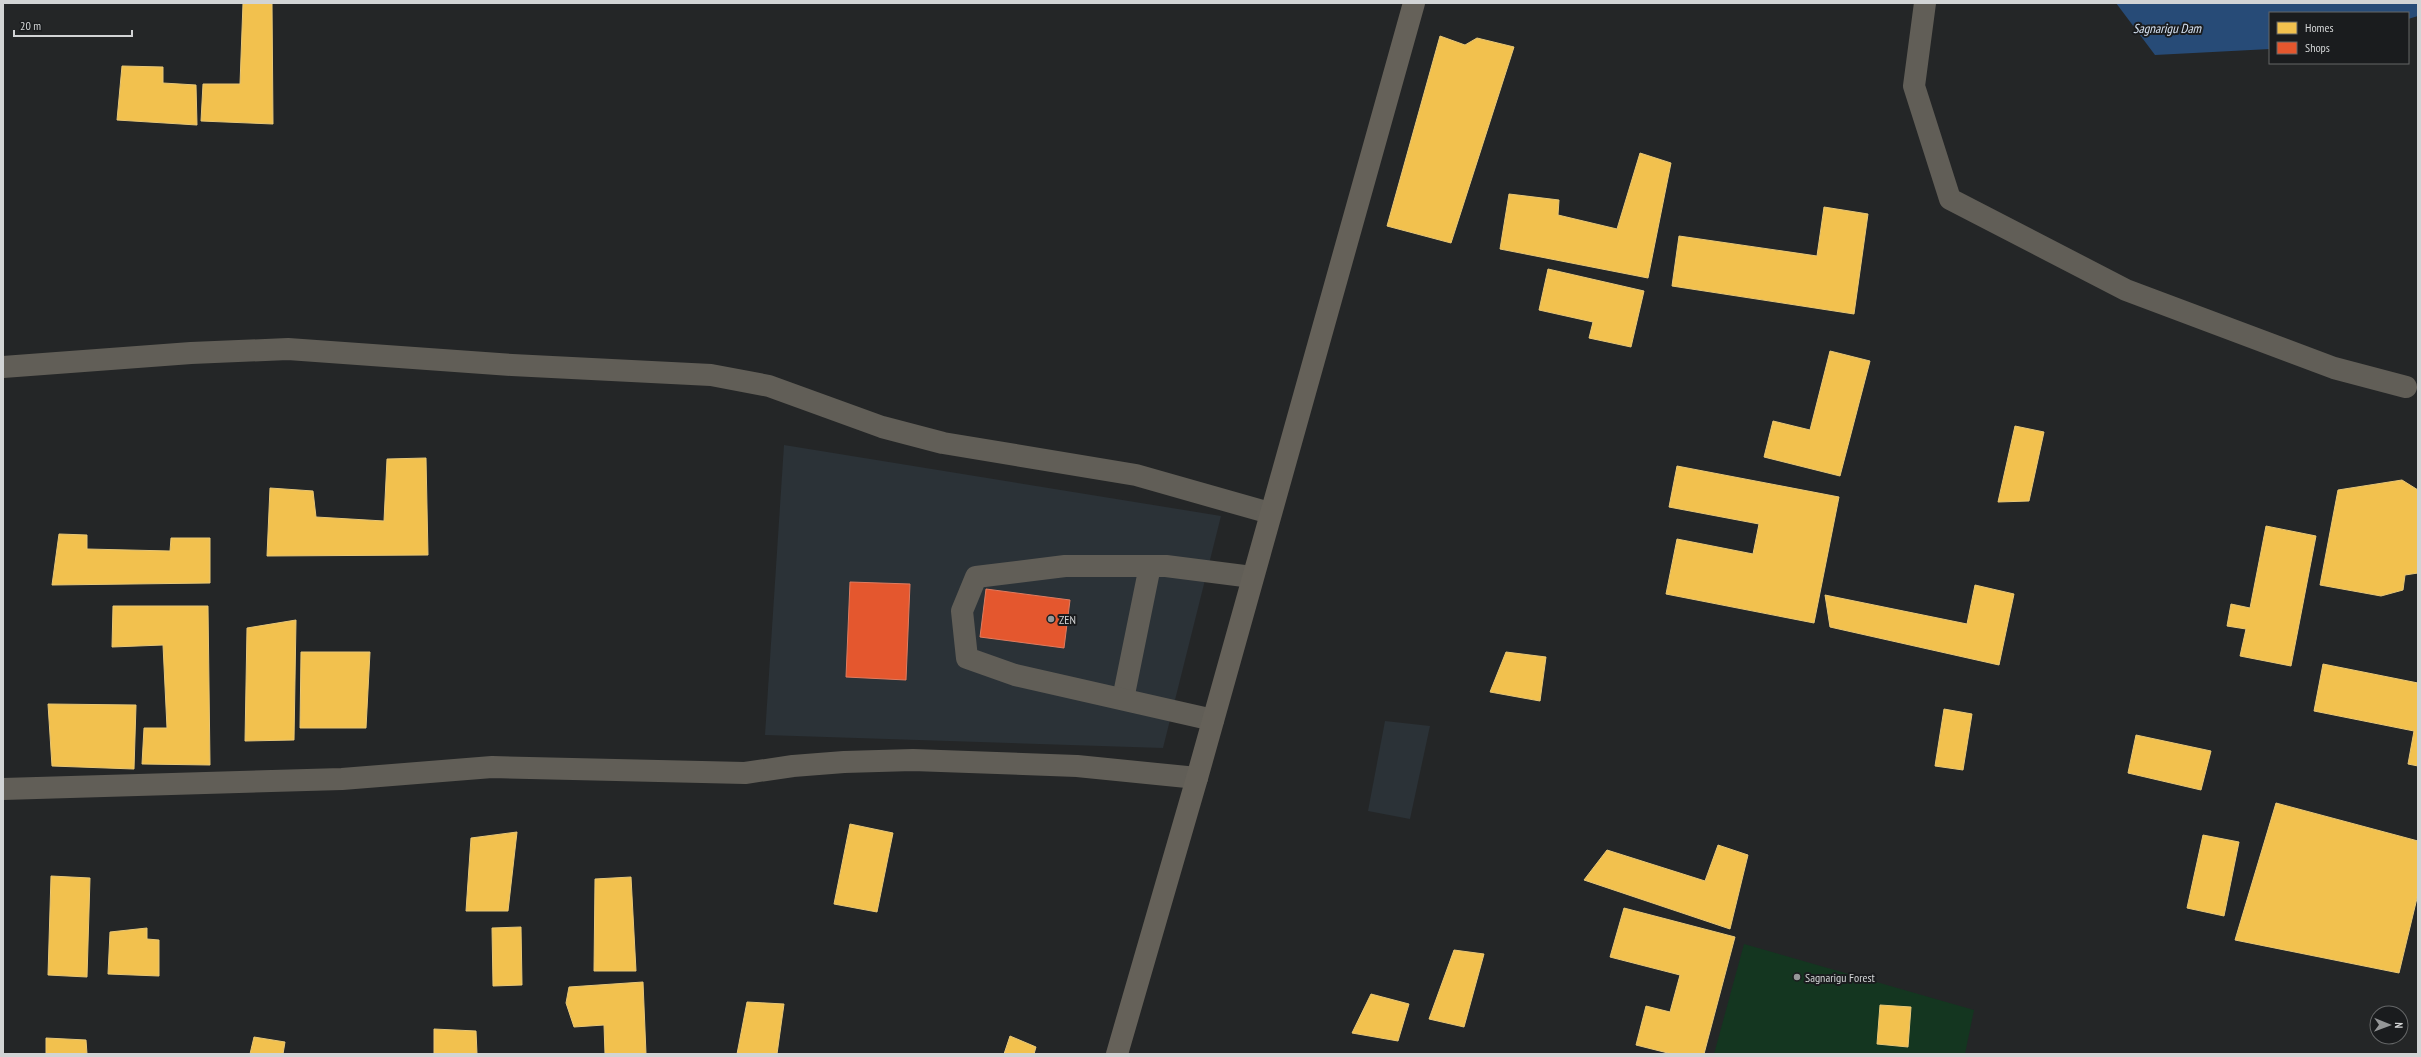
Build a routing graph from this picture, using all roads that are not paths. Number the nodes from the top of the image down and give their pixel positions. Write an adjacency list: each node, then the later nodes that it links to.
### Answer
1 (1414, 3): 5 (street)
2 (1925, 3): 4 (street)
3 (3, 367): 5 (street)
4 (2406, 387)
5 (1270, 513): 7 (street)
6 (1150, 566): 7 (street); 8 (street); 8 (street)
7 (1252, 577): 9 (street)
8 (1123, 699): 9 (street)
9 (1213, 720): 10 (street)
10 (1197, 778): 11 (street); 12 (street)
11 (3, 789)
12 (1117, 1054)

